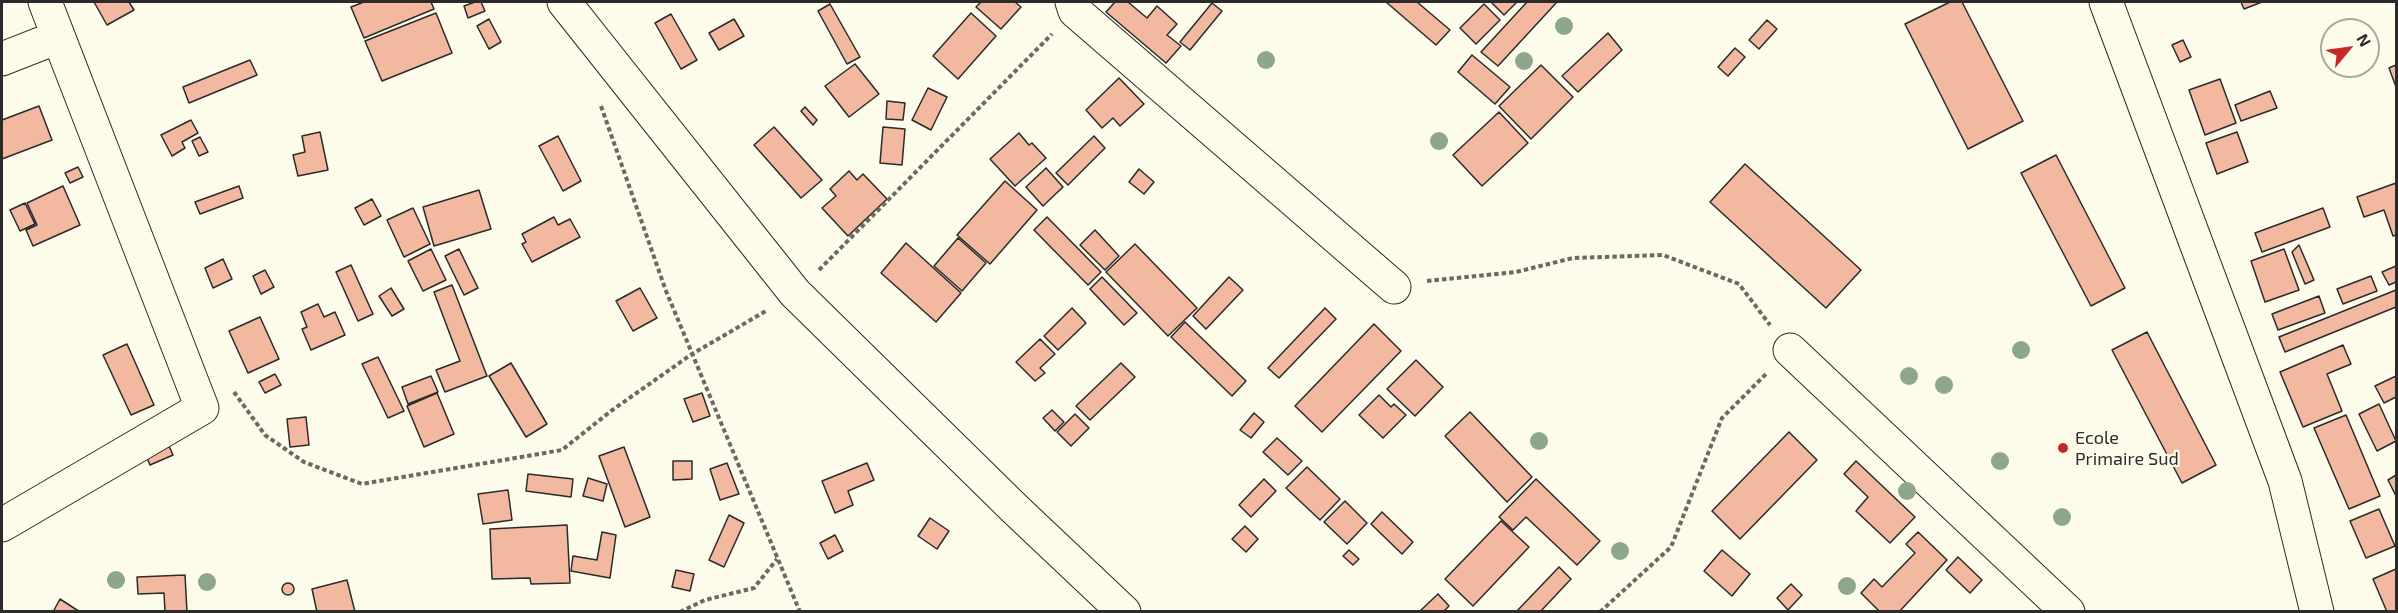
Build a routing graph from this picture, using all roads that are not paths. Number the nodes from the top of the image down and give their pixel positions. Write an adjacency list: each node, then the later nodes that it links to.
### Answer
1 (45, 2): 5 (street)
2 (564, 2): 10 (street)
3 (2106, 2): 12 (street)
4 (1074, 6): 7 (street)
5 (58, 37): 6 (street); 9 (street)
6 (2, 59)
7 (1394, 287)
8 (1790, 350): 11 (street)
9 (2, 525)
10 (1124, 612)
11 (2068, 612)
12 (2317, 612)

